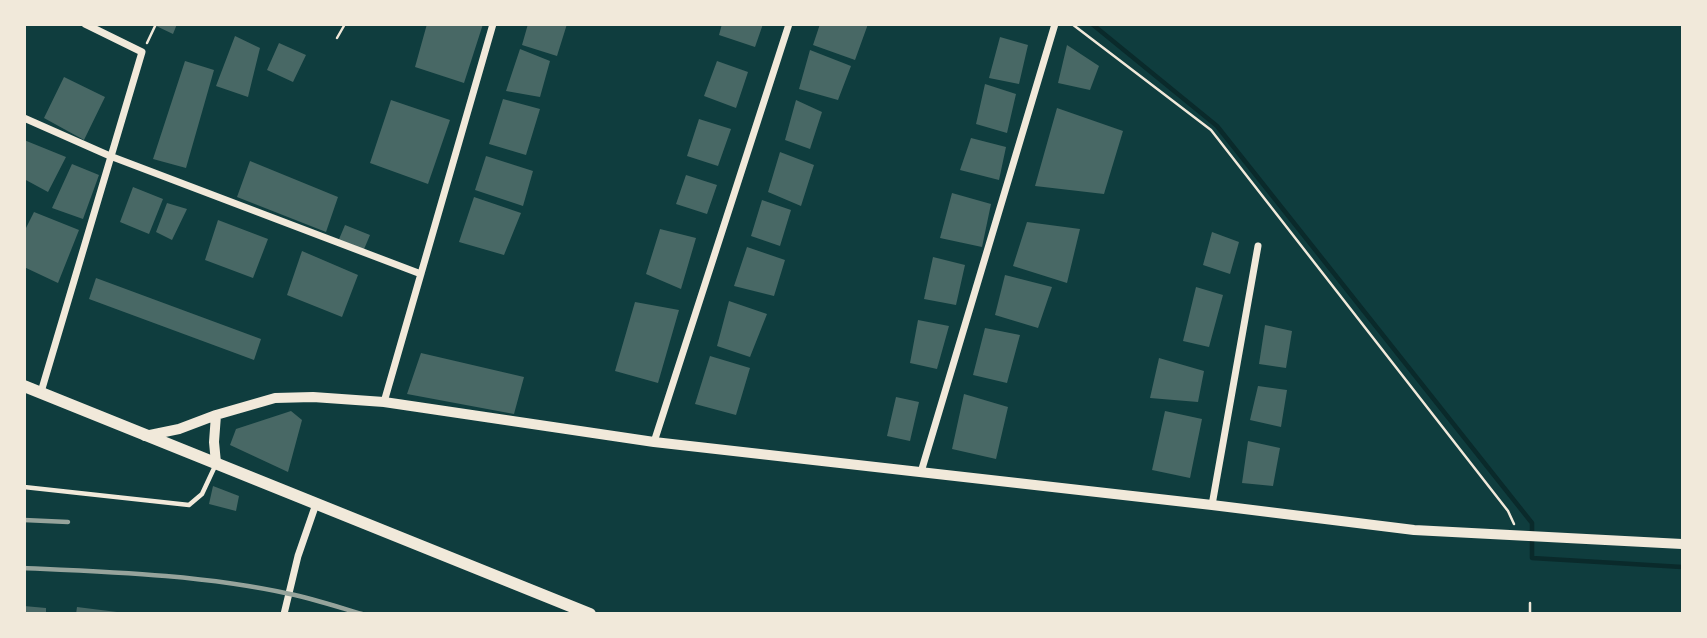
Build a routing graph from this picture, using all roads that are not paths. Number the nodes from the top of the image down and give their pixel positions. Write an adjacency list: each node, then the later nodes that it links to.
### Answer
1 (85, 24): 6 (street)
2 (493, 24): 8 (street)
3 (789, 24): 14 (street)
4 (1055, 24): 16 (street)
5 (24, 118): 6 (street)
6 (110, 156): 8 (street); 10 (street)
7 (1258, 246): 19 (street)
8 (421, 274): 11 (street)
9 (24, 386): 10 (main road)
10 (41, 392): 13 (main road)
11 (384, 402): 12 (main road); 14 (main road)
12 (216, 415): 13 (main road); 15 (main road)
13 (145, 436): 15 (main road)
14 (654, 442): 16 (main road)
15 (216, 463): 17 (lane); 18 (main road)
16 (921, 472): 19 (main road)
17 (24, 487)
18 (316, 504): 21 (street); 22 (main road)
19 (1212, 505): 20 (main road)
20 (1682, 544)
21 (284, 614)
22 (590, 614)

